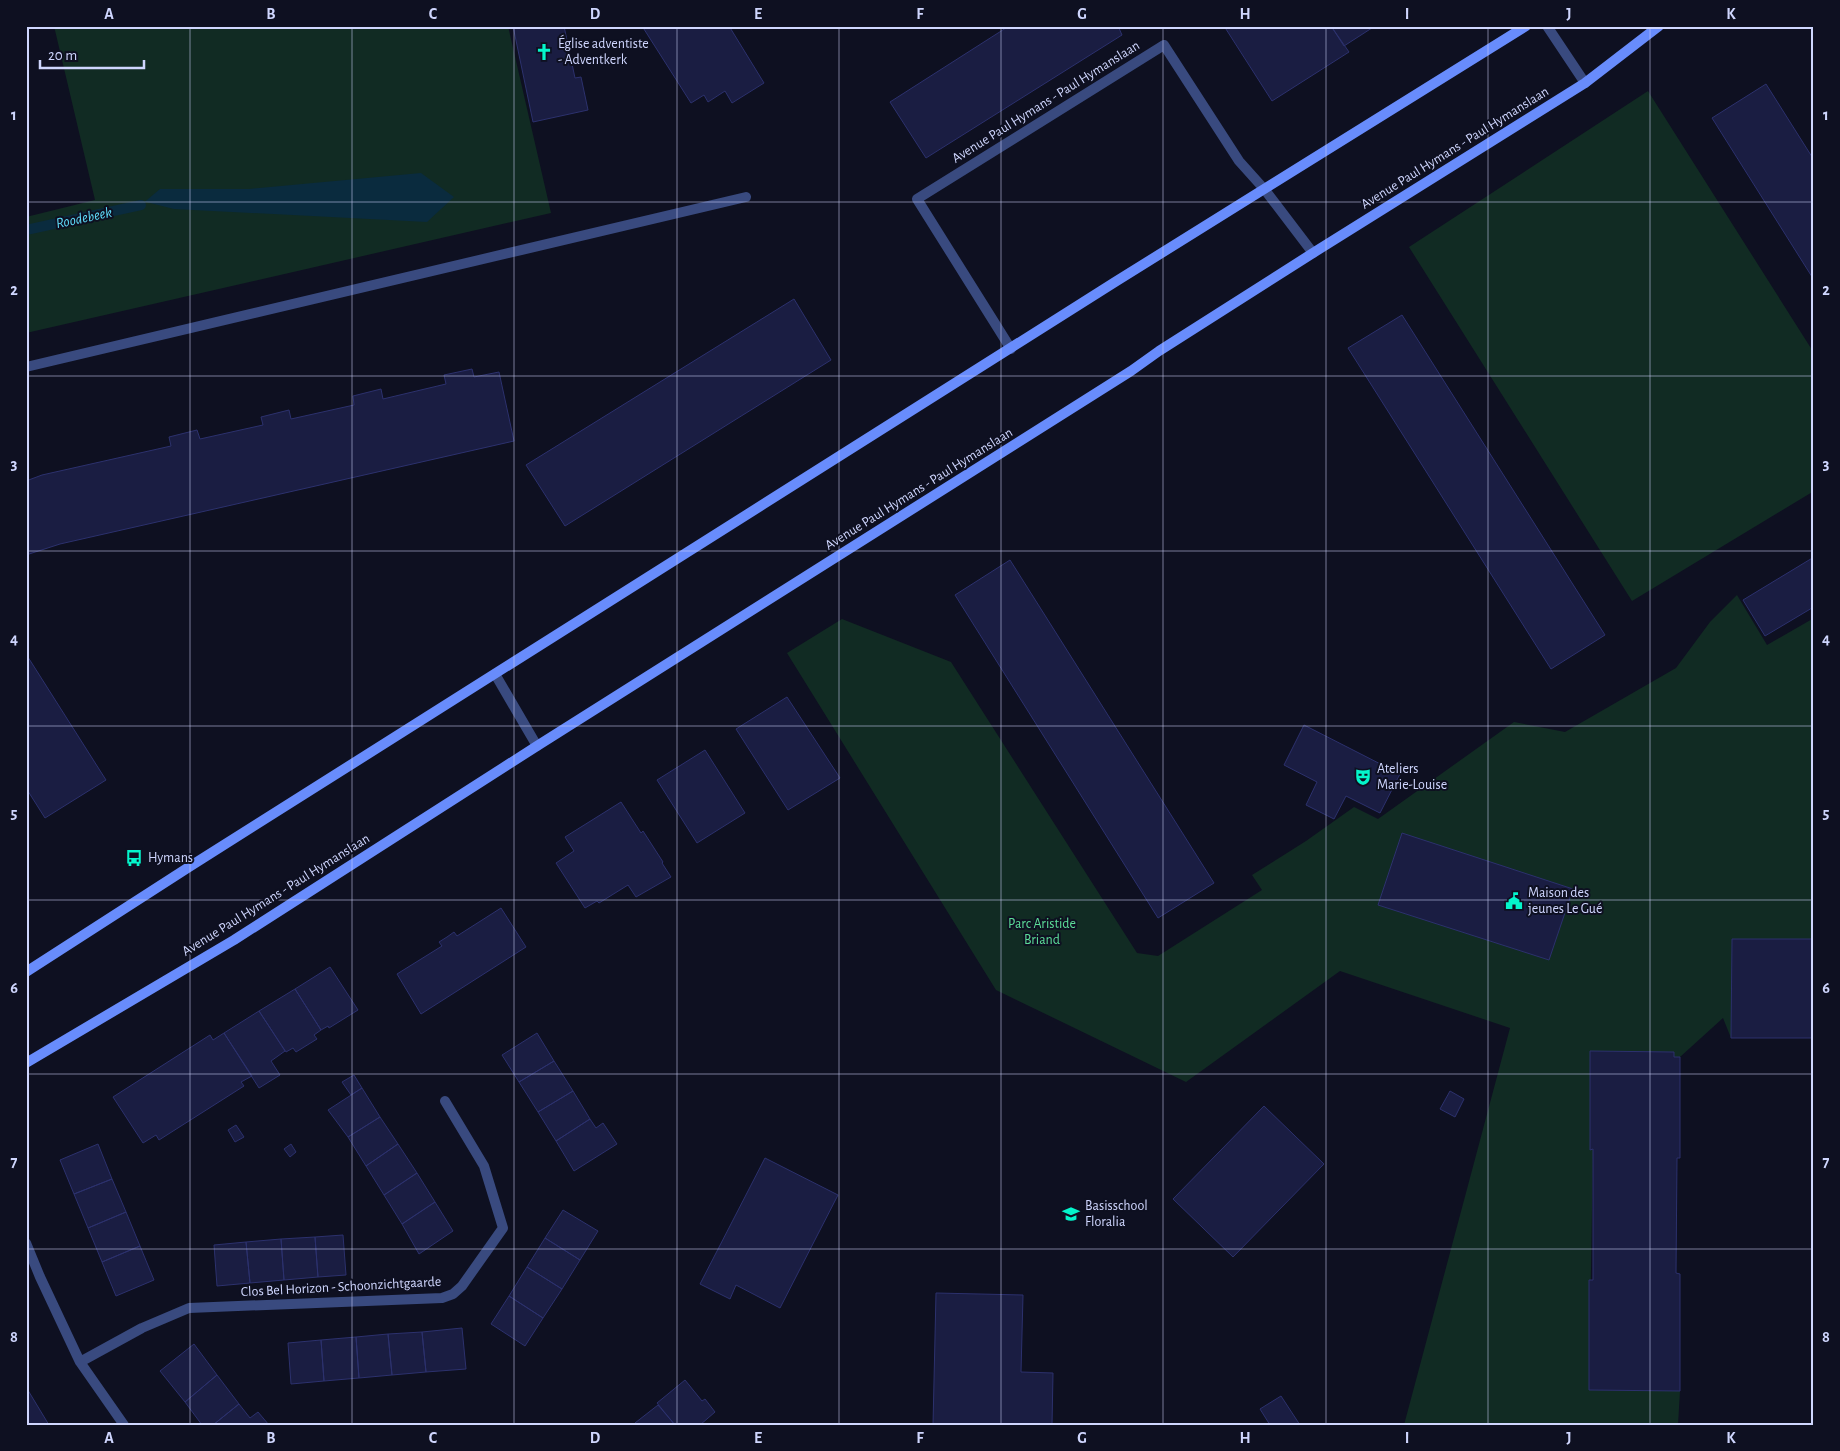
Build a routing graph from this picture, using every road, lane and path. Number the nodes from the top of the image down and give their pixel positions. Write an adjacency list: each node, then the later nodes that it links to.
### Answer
1 (1526, 26): 5 (main road)
2 (1547, 26): 4 (street)
3 (1658, 26): 4 (main road, Avenue Paul Hymans - Paul Hymanslaan)
4 (1585, 83): 7 (main road, Avenue Paul Hymans - Paul Hymanslaan)
5 (1264, 190): 7 (street, Avenue Paul Hymans - Paul Hymanslaan); 8 (main road); 8 (street, Avenue Paul Hymans - Paul Hymanslaan)
6 (746, 197): 9 (street)
7 (1313, 253): 11 (main road, Avenue Paul Hymans - Paul Hymanslaan)
8 (1011, 349): 10 (main road)
9 (26, 367)
10 (494, 674): 11 (street); 12 (main road)
11 (537, 746): 13 (main road, Avenue Paul Hymans - Paul Hymanslaan)
12 (26, 972)
13 (26, 1063)
14 (445, 1101): 16 (street, Clos Bel Horizon - Schoonzichtgaarde)
15 (26, 1242): 16 (street)
16 (80, 1362): 17 (street)
17 (124, 1425)

